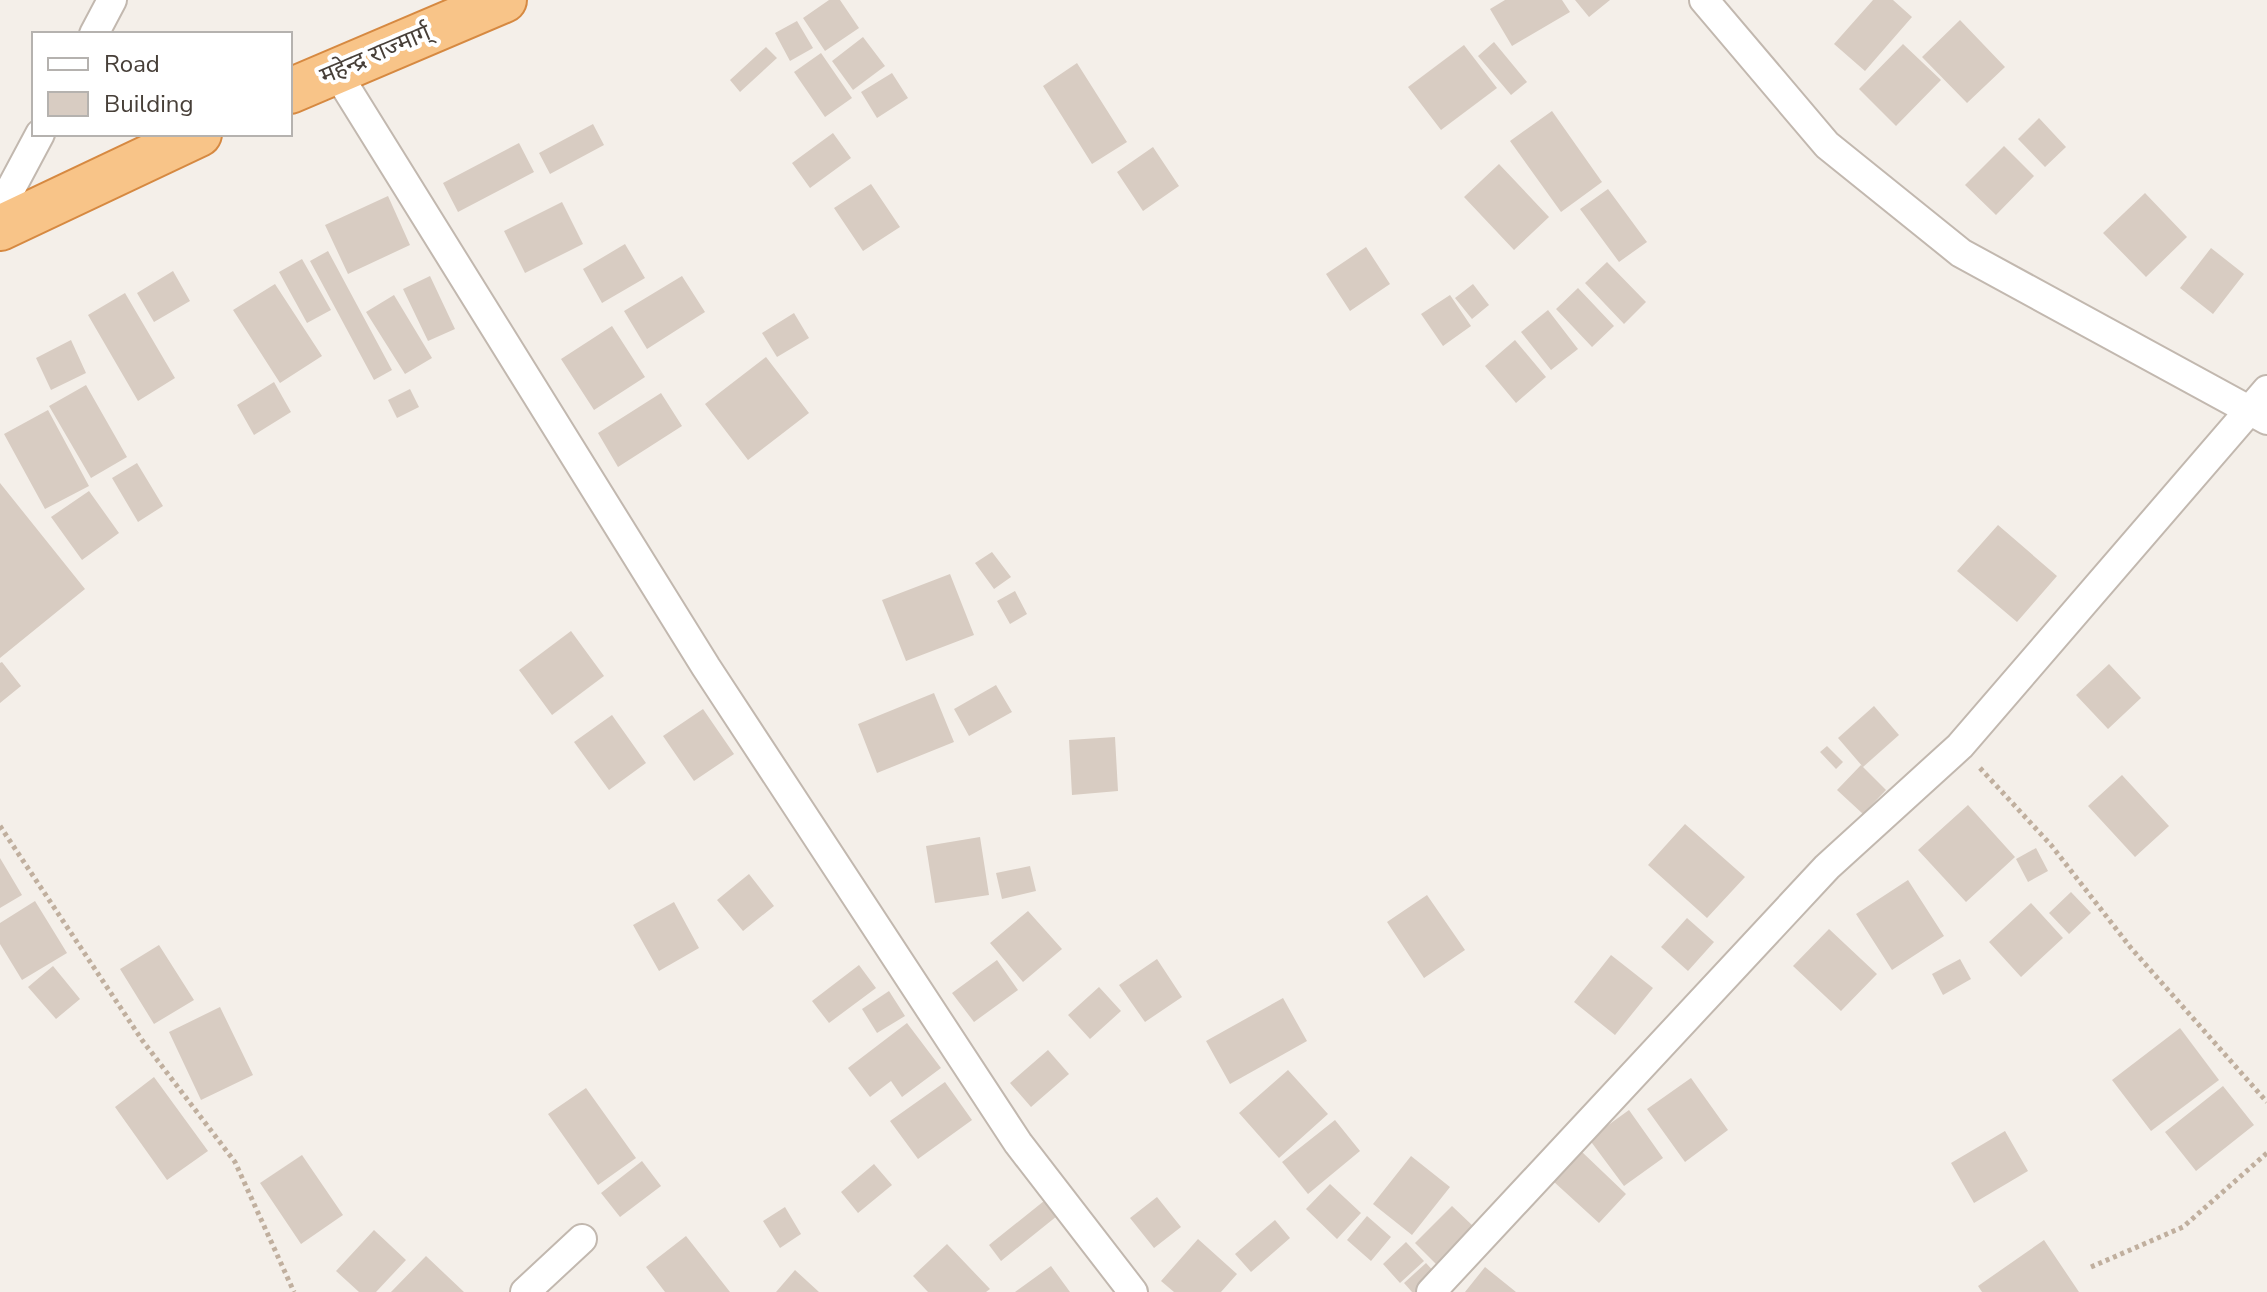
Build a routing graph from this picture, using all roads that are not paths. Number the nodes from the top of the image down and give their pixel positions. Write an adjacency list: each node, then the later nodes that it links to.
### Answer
1 (112, 0): 4 (street)
2 (504, 0): 5 (highway, महेन्द्र राज्मार्ग्)
3 (1704, 0): 11 (street)
4 (95, 32)
5 (335, 70): 6 (highway, महेन्द्र राज्मार्ग्); 14 (street)
6 (292, 90)
7 (39, 136): 9 (street)
8 (195, 136): 10 (highway)
9 (0, 209)
10 (0, 228)
11 (2262, 406): 15 (street)
12 (582, 1239): 13 (street)
13 (525, 1292)
14 (1133, 1292)
15 (1431, 1292)

